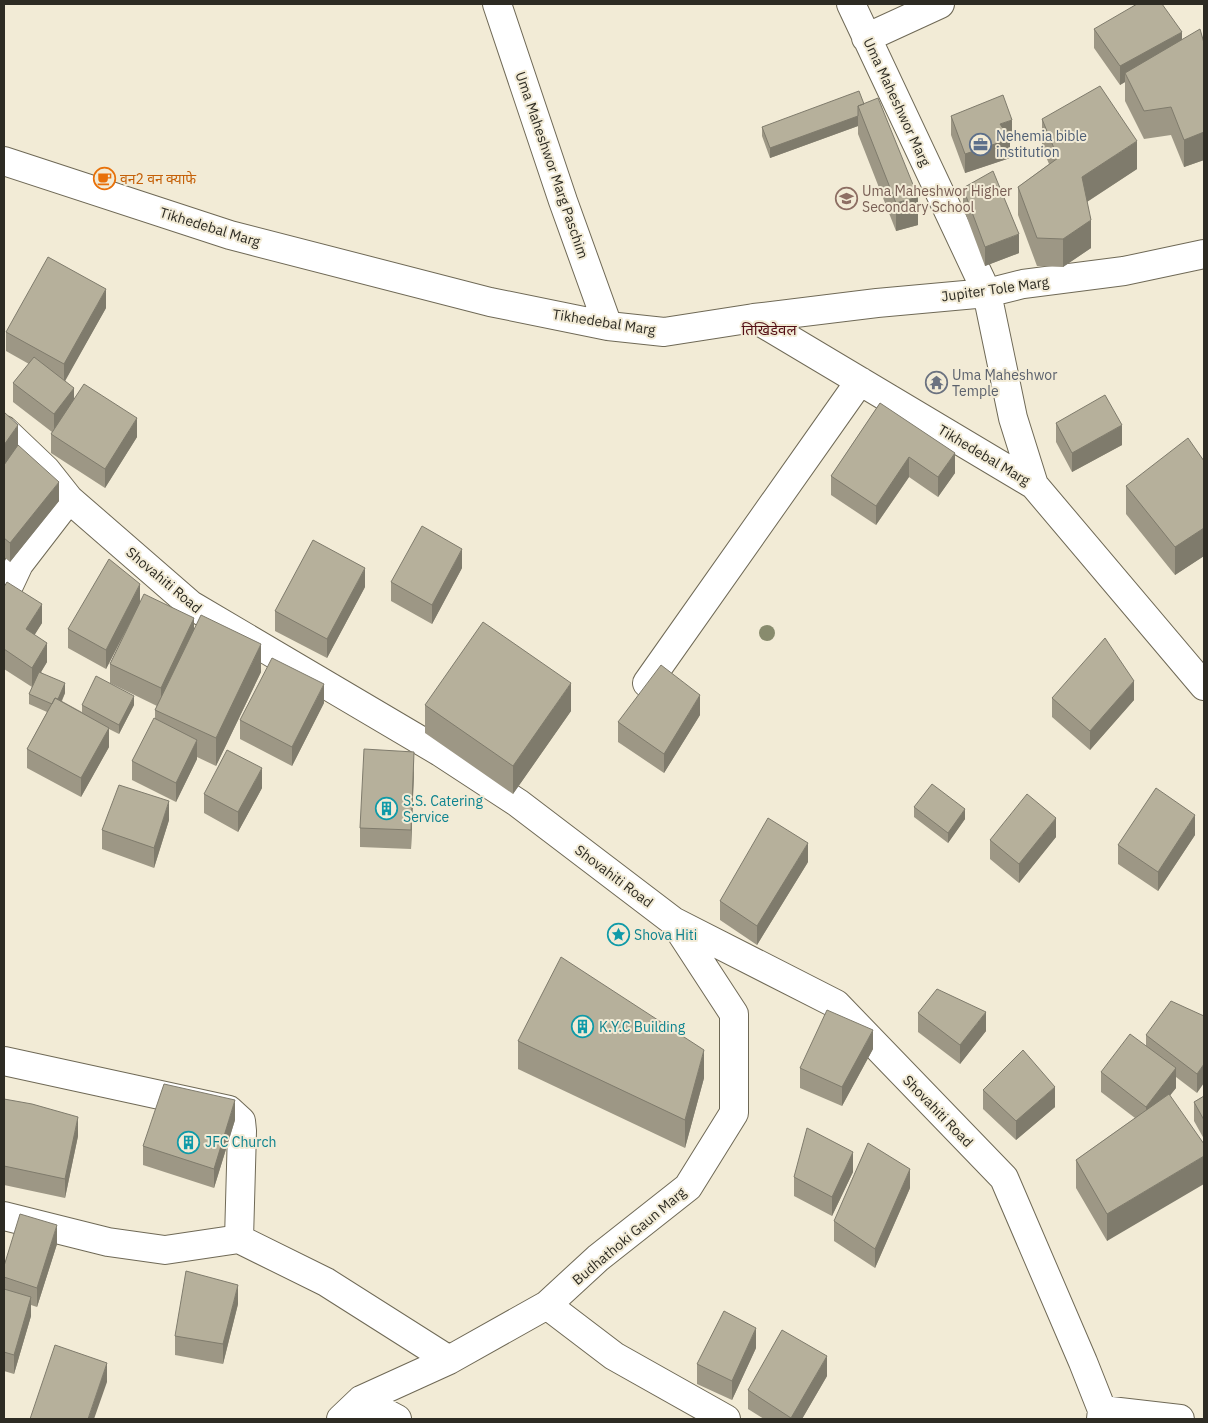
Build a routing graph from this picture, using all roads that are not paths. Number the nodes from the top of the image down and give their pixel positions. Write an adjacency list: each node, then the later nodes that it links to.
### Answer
1 (497, 4): 9 (street, Uma Maheshwor Marg Paschim)
2 (851, 4): 4 (street, Uma Maheshwor Marg)
3 (940, 4): 4 (street)
4 (866, 38): 7 (street, Uma Maheshwor Marg)
5 (4, 161): 9 (street, Tikhedebal Marg)
6 (1204, 254): 7 (street, Jupiter Tole Marg)
7 (987, 293): 8 (street, Jupiter Tole Marg); 12 (street, Uma Maheshwor Marg)
8 (754, 318): 9 (street, Tikhedebal Marg); 10 (street, Tikhedebal Marg)
9 (608, 326)
10 (860, 381): 12 (street, Tikhedebal Marg); 15 (street)
11 (4, 430): 13 (street, Shovahiti Road)
12 (1034, 485): 16 (street, Tikhedebal Marg)
13 (69, 499): 14 (street); 17 (street, Shovahiti Road)
14 (4, 596)
15 (647, 683)
16 (1204, 686)
17 (673, 921): 21 (street, Budhathoki Gaun Marg); 24 (street, Shovahiti Road)
18 (4, 1061): 20 (street)
19 (4, 1216): 20 (street)
20 (239, 1239): 22 (street)
21 (547, 1305): 22 (street, Budhathoki Gaun Marg); 27 (street)
22 (448, 1360): 23 (street, Budhathoki Gaun Marg)
23 (361, 1400): 25 (street, Budhathoki Gaun Marg); 26 (street)
24 (1102, 1415): 28 (street)
25 (341, 1419)
26 (397, 1419)
27 (726, 1419)
28 (1180, 1419)

